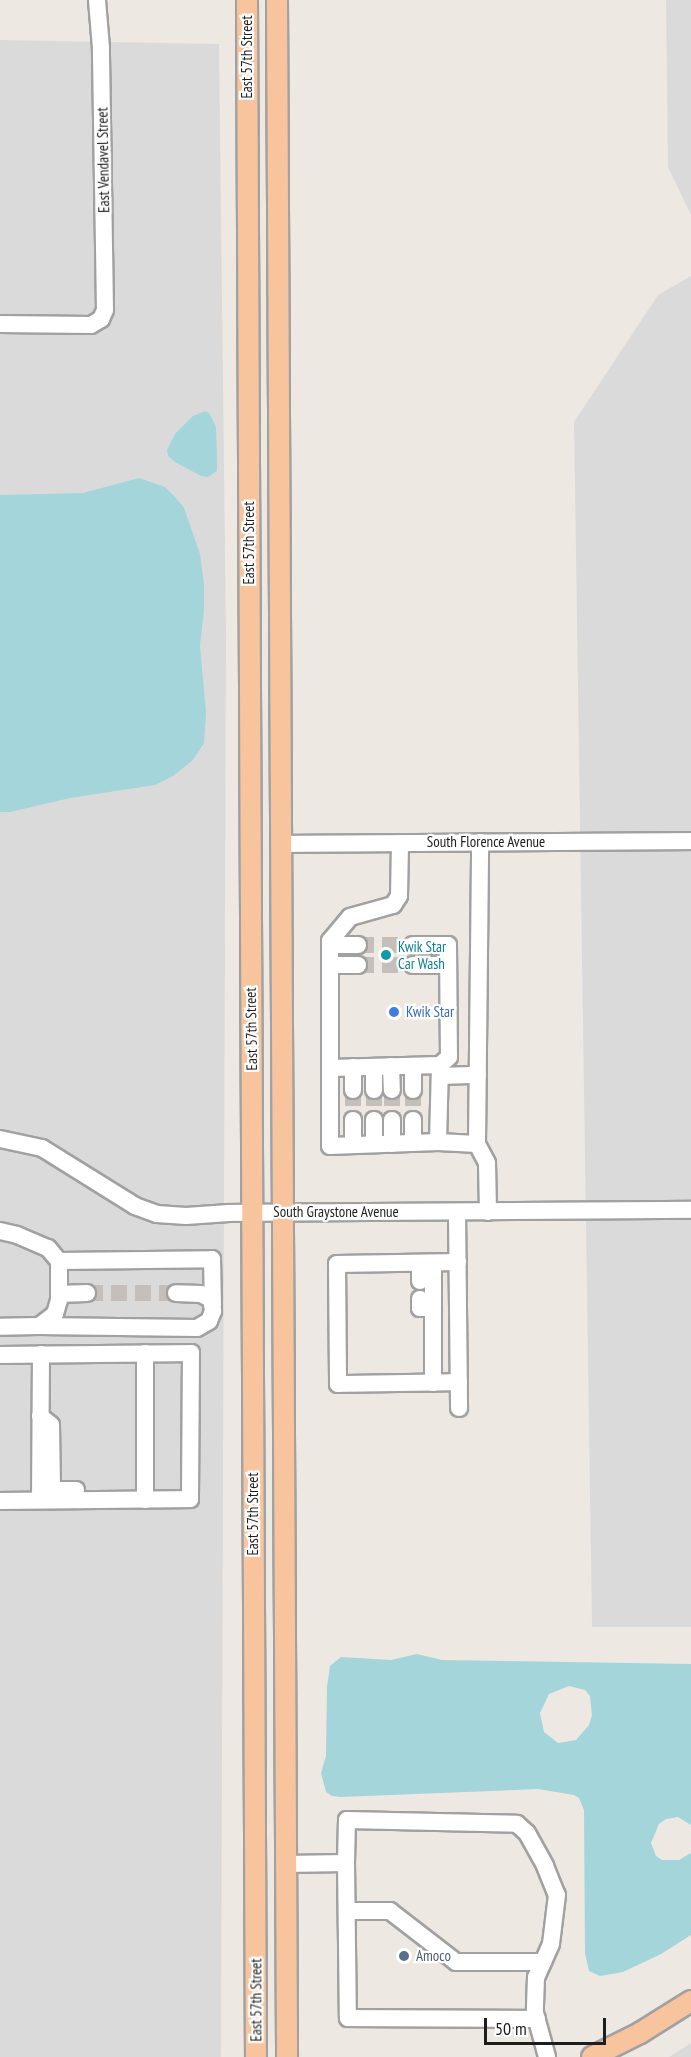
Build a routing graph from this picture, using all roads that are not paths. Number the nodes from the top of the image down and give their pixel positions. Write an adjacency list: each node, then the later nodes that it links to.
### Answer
1 (97, 0): 4 (street, East Vendavel Street)
2 (247, 0): 42 (main road, East 57th Street)
3 (277, 0): 8 (main road, East 57th Street)
4 (0, 324)
5 (691, 841): 6 (street, South Florence Avenue)
6 (480, 842): 7 (street, South Florence Avenue); 22 (street)
7 (400, 843): 8 (street, South Florence Avenue); 9 (street)
8 (281, 844): 39 (main road, East 57th Street)
9 (330, 945): 10 (street); 12 (street)
10 (358, 945)
11 (413, 945): 15 (street)
12 (330, 965): 13 (street); 20 (street)
13 (358, 965)
14 (413, 965): 15 (street)
15 (448, 965): 21 (street)
16 (374, 1066): 17 (street); 19 (street); 24 (street)
17 (391, 1066): 18 (street); 25 (street)
18 (413, 1066): 21 (street); 26 (street)
19 (353, 1067): 20 (street); 23 (street)
20 (330, 1068): 37 (street)
21 (440, 1071): 22 (street); 32 (street)
22 (478, 1075): 36 (street)
23 (353, 1090)
24 (374, 1090)
25 (392, 1090)
26 (413, 1090)
27 (353, 1120): 37 (street)
28 (374, 1120): 34 (street)
29 (392, 1120): 35 (street)
30 (413, 1120): 33 (street)
31 (0, 1139): 42 (street, South Graystone Avenue)
32 (438, 1142): 33 (street); 36 (street)
33 (413, 1143): 35 (street)
34 (374, 1144): 35 (street); 37 (street)
35 (392, 1144)
36 (477, 1144): 41 (street)
37 (353, 1145)
38 (691, 1210): 41 (street, South Graystone Avenue)
39 (283, 1212): 40 (street, South Graystone Avenue); 42 (street, South Graystone Avenue); 65 (main road, East 57th Street)
40 (457, 1212): 41 (street, South Graystone Avenue); 45 (street)
41 (488, 1212)
42 (252, 1213): 70 (main road, East 57th Street)
43 (0, 1231): 44 (street)
44 (59, 1261): 50 (street); 51 (street)
45 (458, 1262): 46 (street); 57 (street)
46 (427, 1263): 47 (street); 58 (street); 58 (street)
47 (420, 1281)
48 (87, 1293): 50 (street)
49 (176, 1293): 51 (street)
50 (59, 1294): 52 (street)
51 (213, 1305): 52 (street)
52 (39, 1326): 53 (street)
53 (0, 1328)
54 (142, 1354): 56 (street); 62 (street); 62 (street)
55 (0, 1355): 56 (street)
56 (40, 1359): 60 (street)
57 (459, 1382): 58 (street); 59 (street)
58 (433, 1383)
59 (459, 1408)
60 (40, 1416): 61 (street); 62 (street)
61 (40, 1500): 62 (street); 63 (street)
62 (144, 1500)
63 (0, 1501)
64 (346, 1863): 65 (street); 66 (street); 67 (street)
65 (286, 1864): 71 (main road, East 57th Street)
66 (346, 1911): 67 (street); 69 (street)
67 (543, 1962): 69 (street)
68 (691, 2001): 73 (main road)
69 (537, 2019): 72 (street)
70 (256, 2057)
71 (287, 2057)
72 (547, 2057)
73 (592, 2057)

